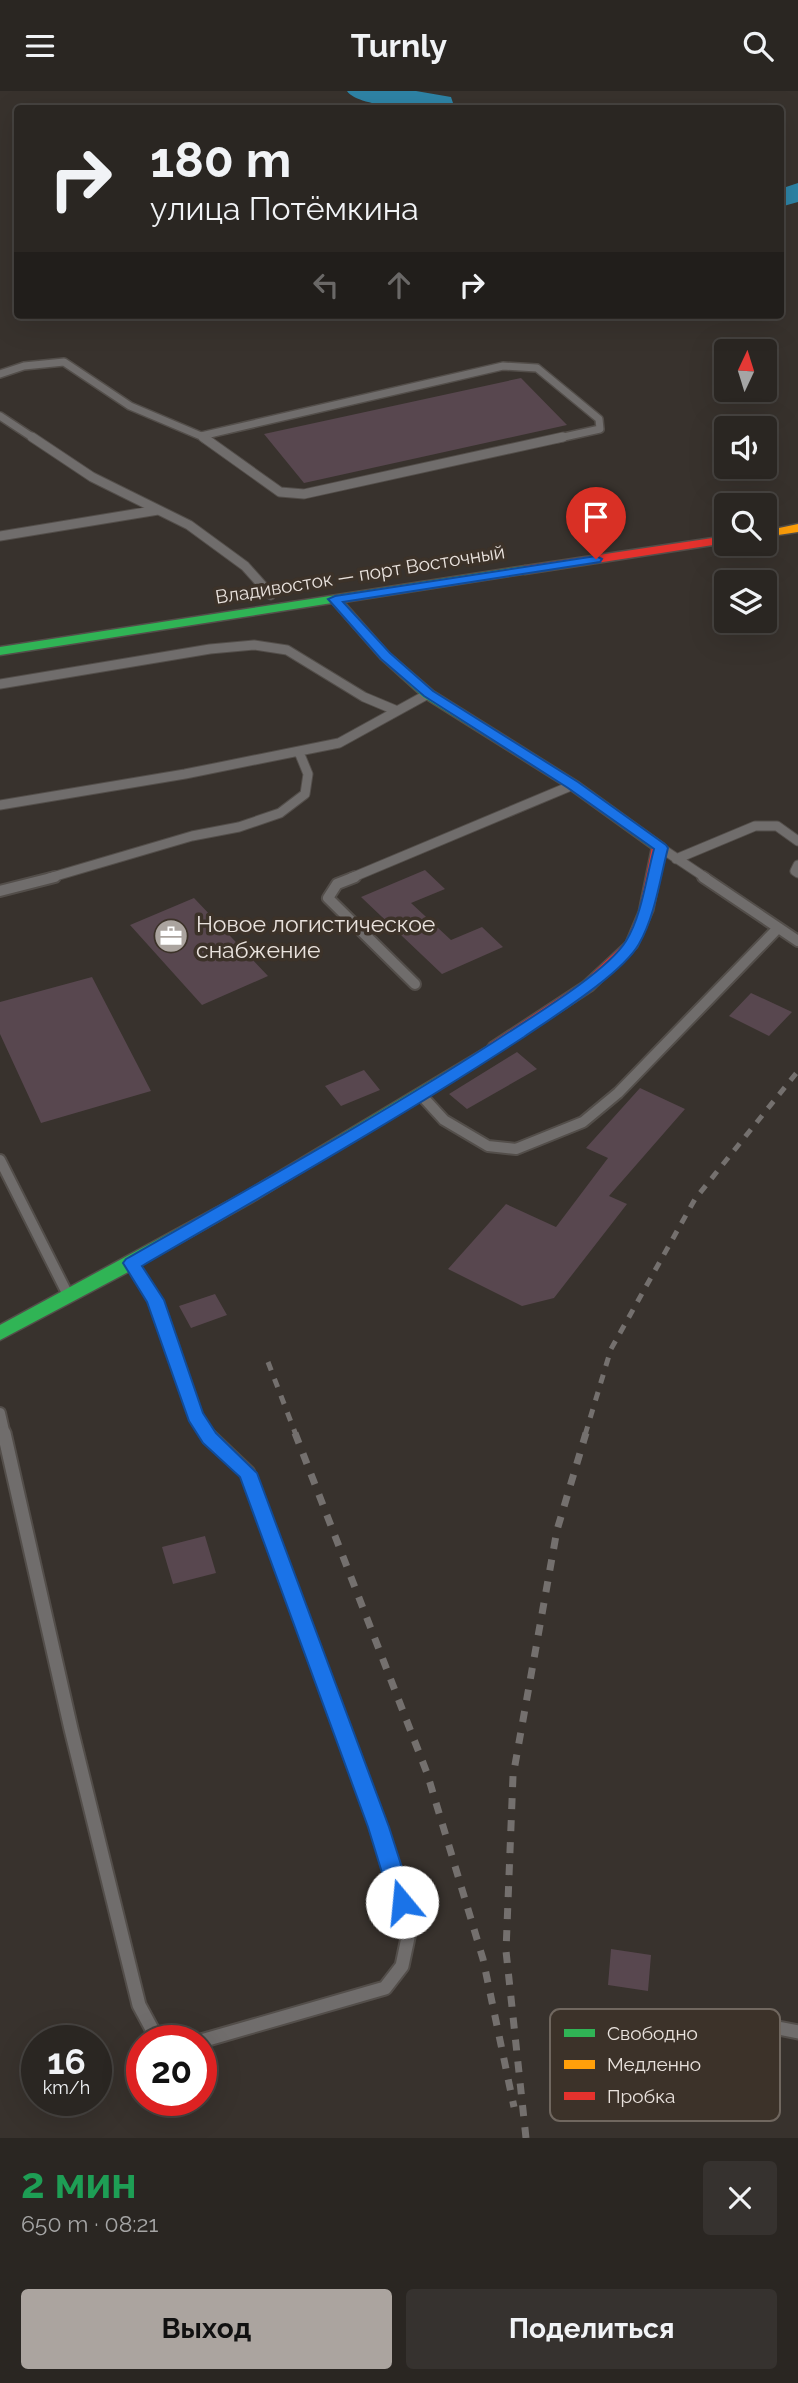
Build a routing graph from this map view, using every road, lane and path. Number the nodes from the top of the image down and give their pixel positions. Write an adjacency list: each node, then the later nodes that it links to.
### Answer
1 (0, 374): 3 (lane)
2 (0, 416): 4 (lane)
3 (201, 436): 3 (lane)
4 (158, 510): 10 (lane); 12 (lane)
5 (798, 515): 6 (main road)
6 (777, 518)
7 (714, 528): 12 (main road, Владивосток — порт Восточный)
8 (798, 529): 9 (main road)
9 (777, 532)
10 (0, 536)
11 (714, 542): 13 (main road, Владивосток — порт Восточный)
12 (271, 595): 14 (main road, Владивосток — порт Восточный)
13 (335, 599): 15 (main road, Владивосток — порт Восточный); 17 (main road)
14 (0, 637)
15 (0, 651)
16 (0, 684): 18 (lane)
17 (428, 694): 18 (lane); 20 (main road)
18 (395, 710): 19 (lane)
19 (299, 752): 21 (lane); 27 (lane)
20 (573, 785): 23 (main road); 30 (lane)
21 (0, 804)
22 (798, 841): 24 (lane)
23 (661, 848): 24 (lane); 31 (main road)
24 (676, 859): 28 (lane)
25 (798, 865): 26 (lane)
26 (798, 873)
27 (0, 891)
28 (778, 928): 29 (lane); 31 (lane)
29 (798, 941)
30 (415, 984)
31 (422, 1096): 33 (main road)
32 (0, 1160): 34 (lane)
33 (132, 1263): 34 (main road); 40 (lane)
34 (69, 1298): 35 (main road)
35 (0, 1333)
36 (0, 1413): 37 (lane)
37 (150, 2025)
38 (780, 2028): 39 (lane)
39 (798, 2032)
40 (217, 2036)

